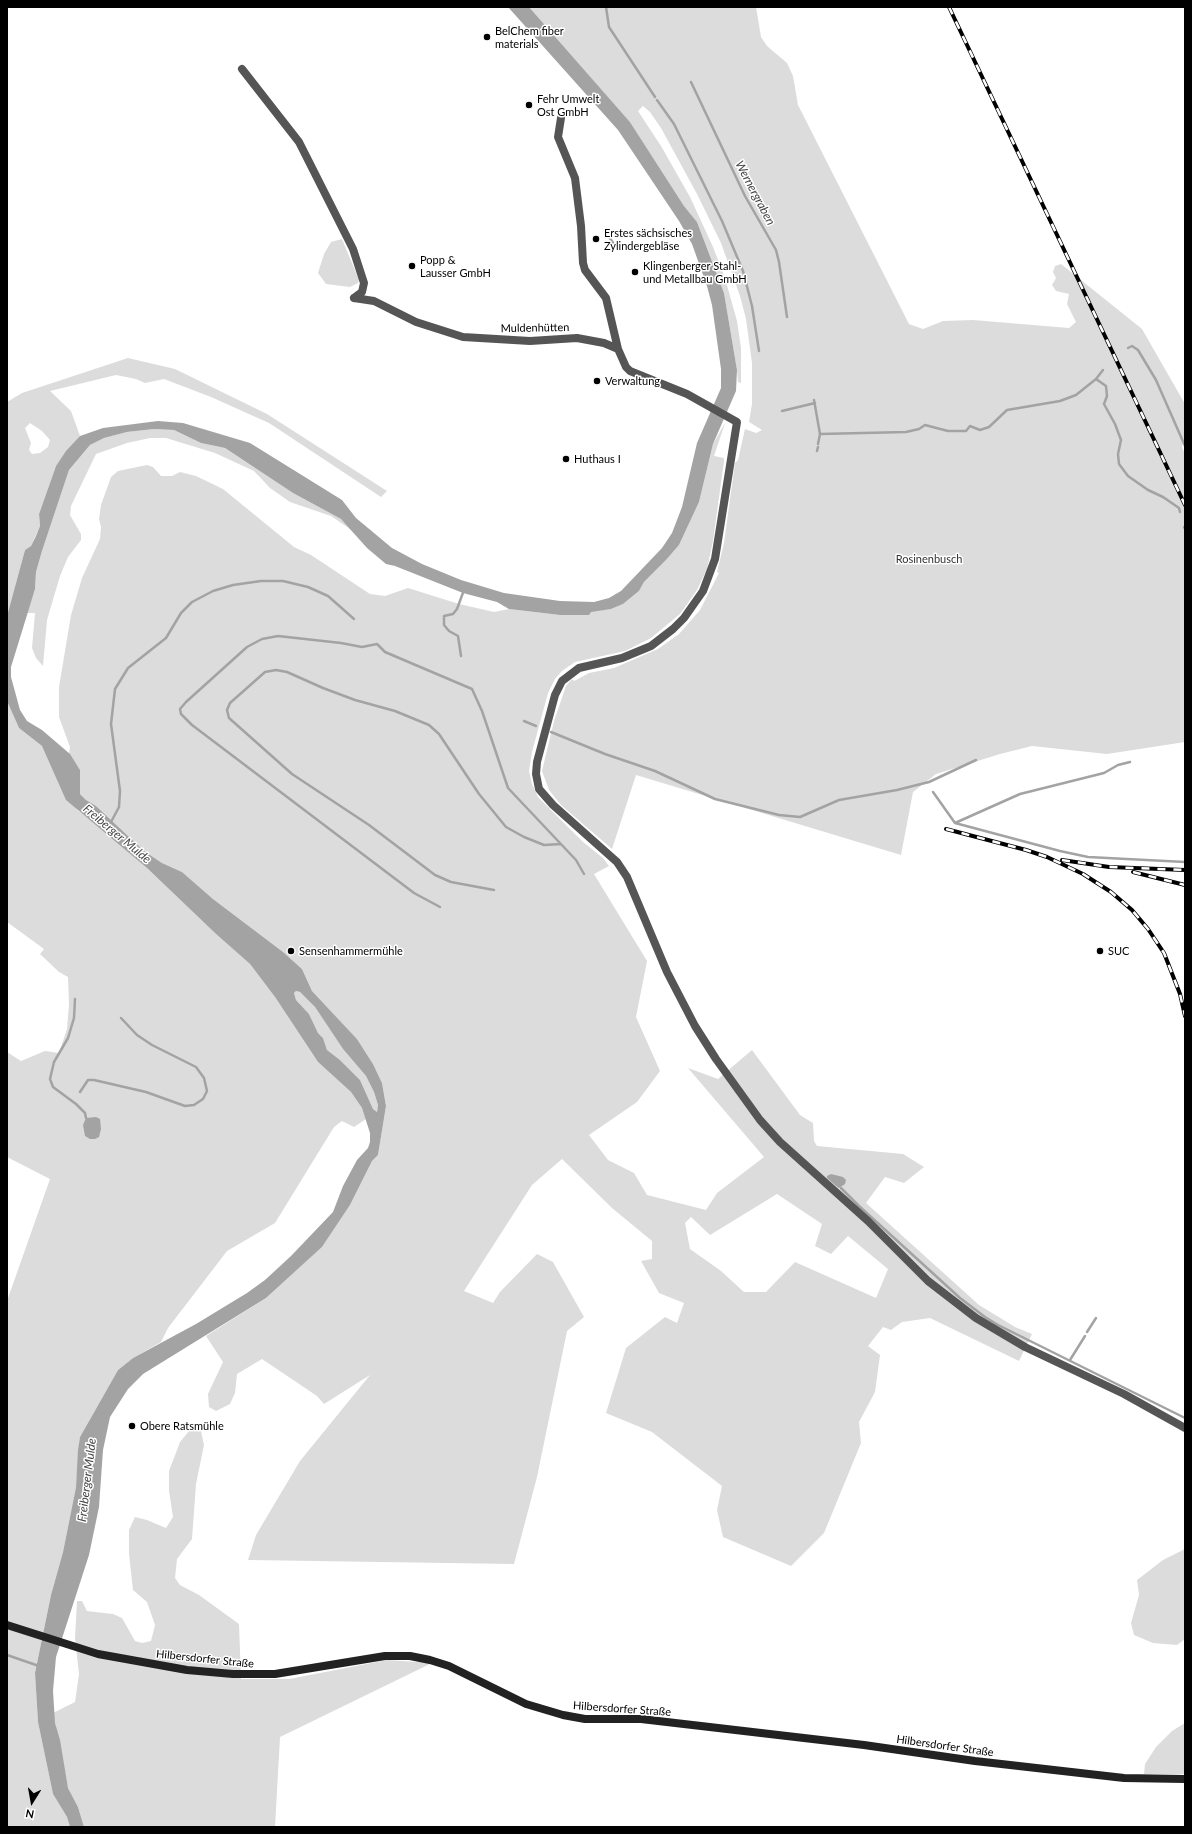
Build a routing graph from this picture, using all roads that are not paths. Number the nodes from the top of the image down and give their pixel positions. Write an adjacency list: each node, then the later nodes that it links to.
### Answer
1 (242, 69): 3 (street, Muldenhütten)
2 (561, 118): 3 (street)
3 (618, 349): 4 (street)
4 (1185, 1428)
5 (7, 1624): 6 (main road, Hilbersdorfer Straße)
6 (1185, 1779)

